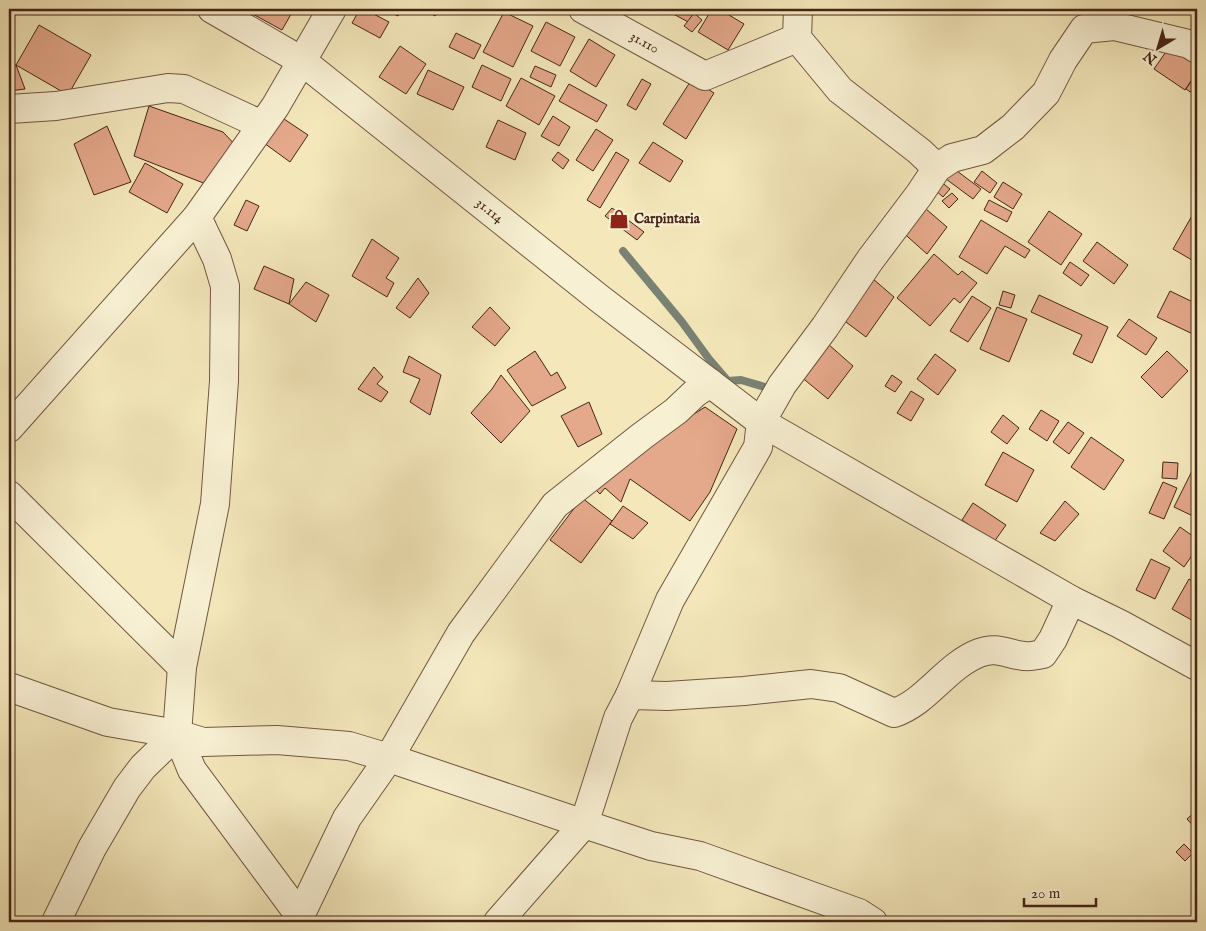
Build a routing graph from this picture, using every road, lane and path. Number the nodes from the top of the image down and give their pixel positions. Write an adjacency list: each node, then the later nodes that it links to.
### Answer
1 (212, 9): 7 (street, 31.114)
2 (332, 9): 7 (street)
3 (584, 9): 5 (street, 31.110)
4 (798, 9): 5 (street)
5 (797, 38): 10 (street)
6 (1197, 49): 10 (street)
7 (302, 61): 9 (street); 12 (street, 31.114)
8 (9, 109): 9 (street)
9 (262, 125): 11 (street)
10 (937, 168): 13 (street)
11 (196, 217): 14 (street); 18 (street)
12 (710, 382): 13 (street, 31.114); 22 (street)
13 (761, 422): 16 (street, 31.114); 20 (street)
14 (9, 428)
15 (9, 495): 18 (street)
16 (1072, 600): 17 (street, 31.114); 20 (street)
17 (1197, 666)
18 (182, 667): 21 (street)
19 (9, 687): 21 (street)
20 (630, 695): 23 (street)
21 (176, 734): 22 (street); 24 (street); 25 (street)
22 (389, 758): 23 (street); 24 (street)
23 (584, 824): 26 (street); 27 (street)
24 (299, 919)
25 (56, 922)
26 (498, 922)
27 (873, 922)

